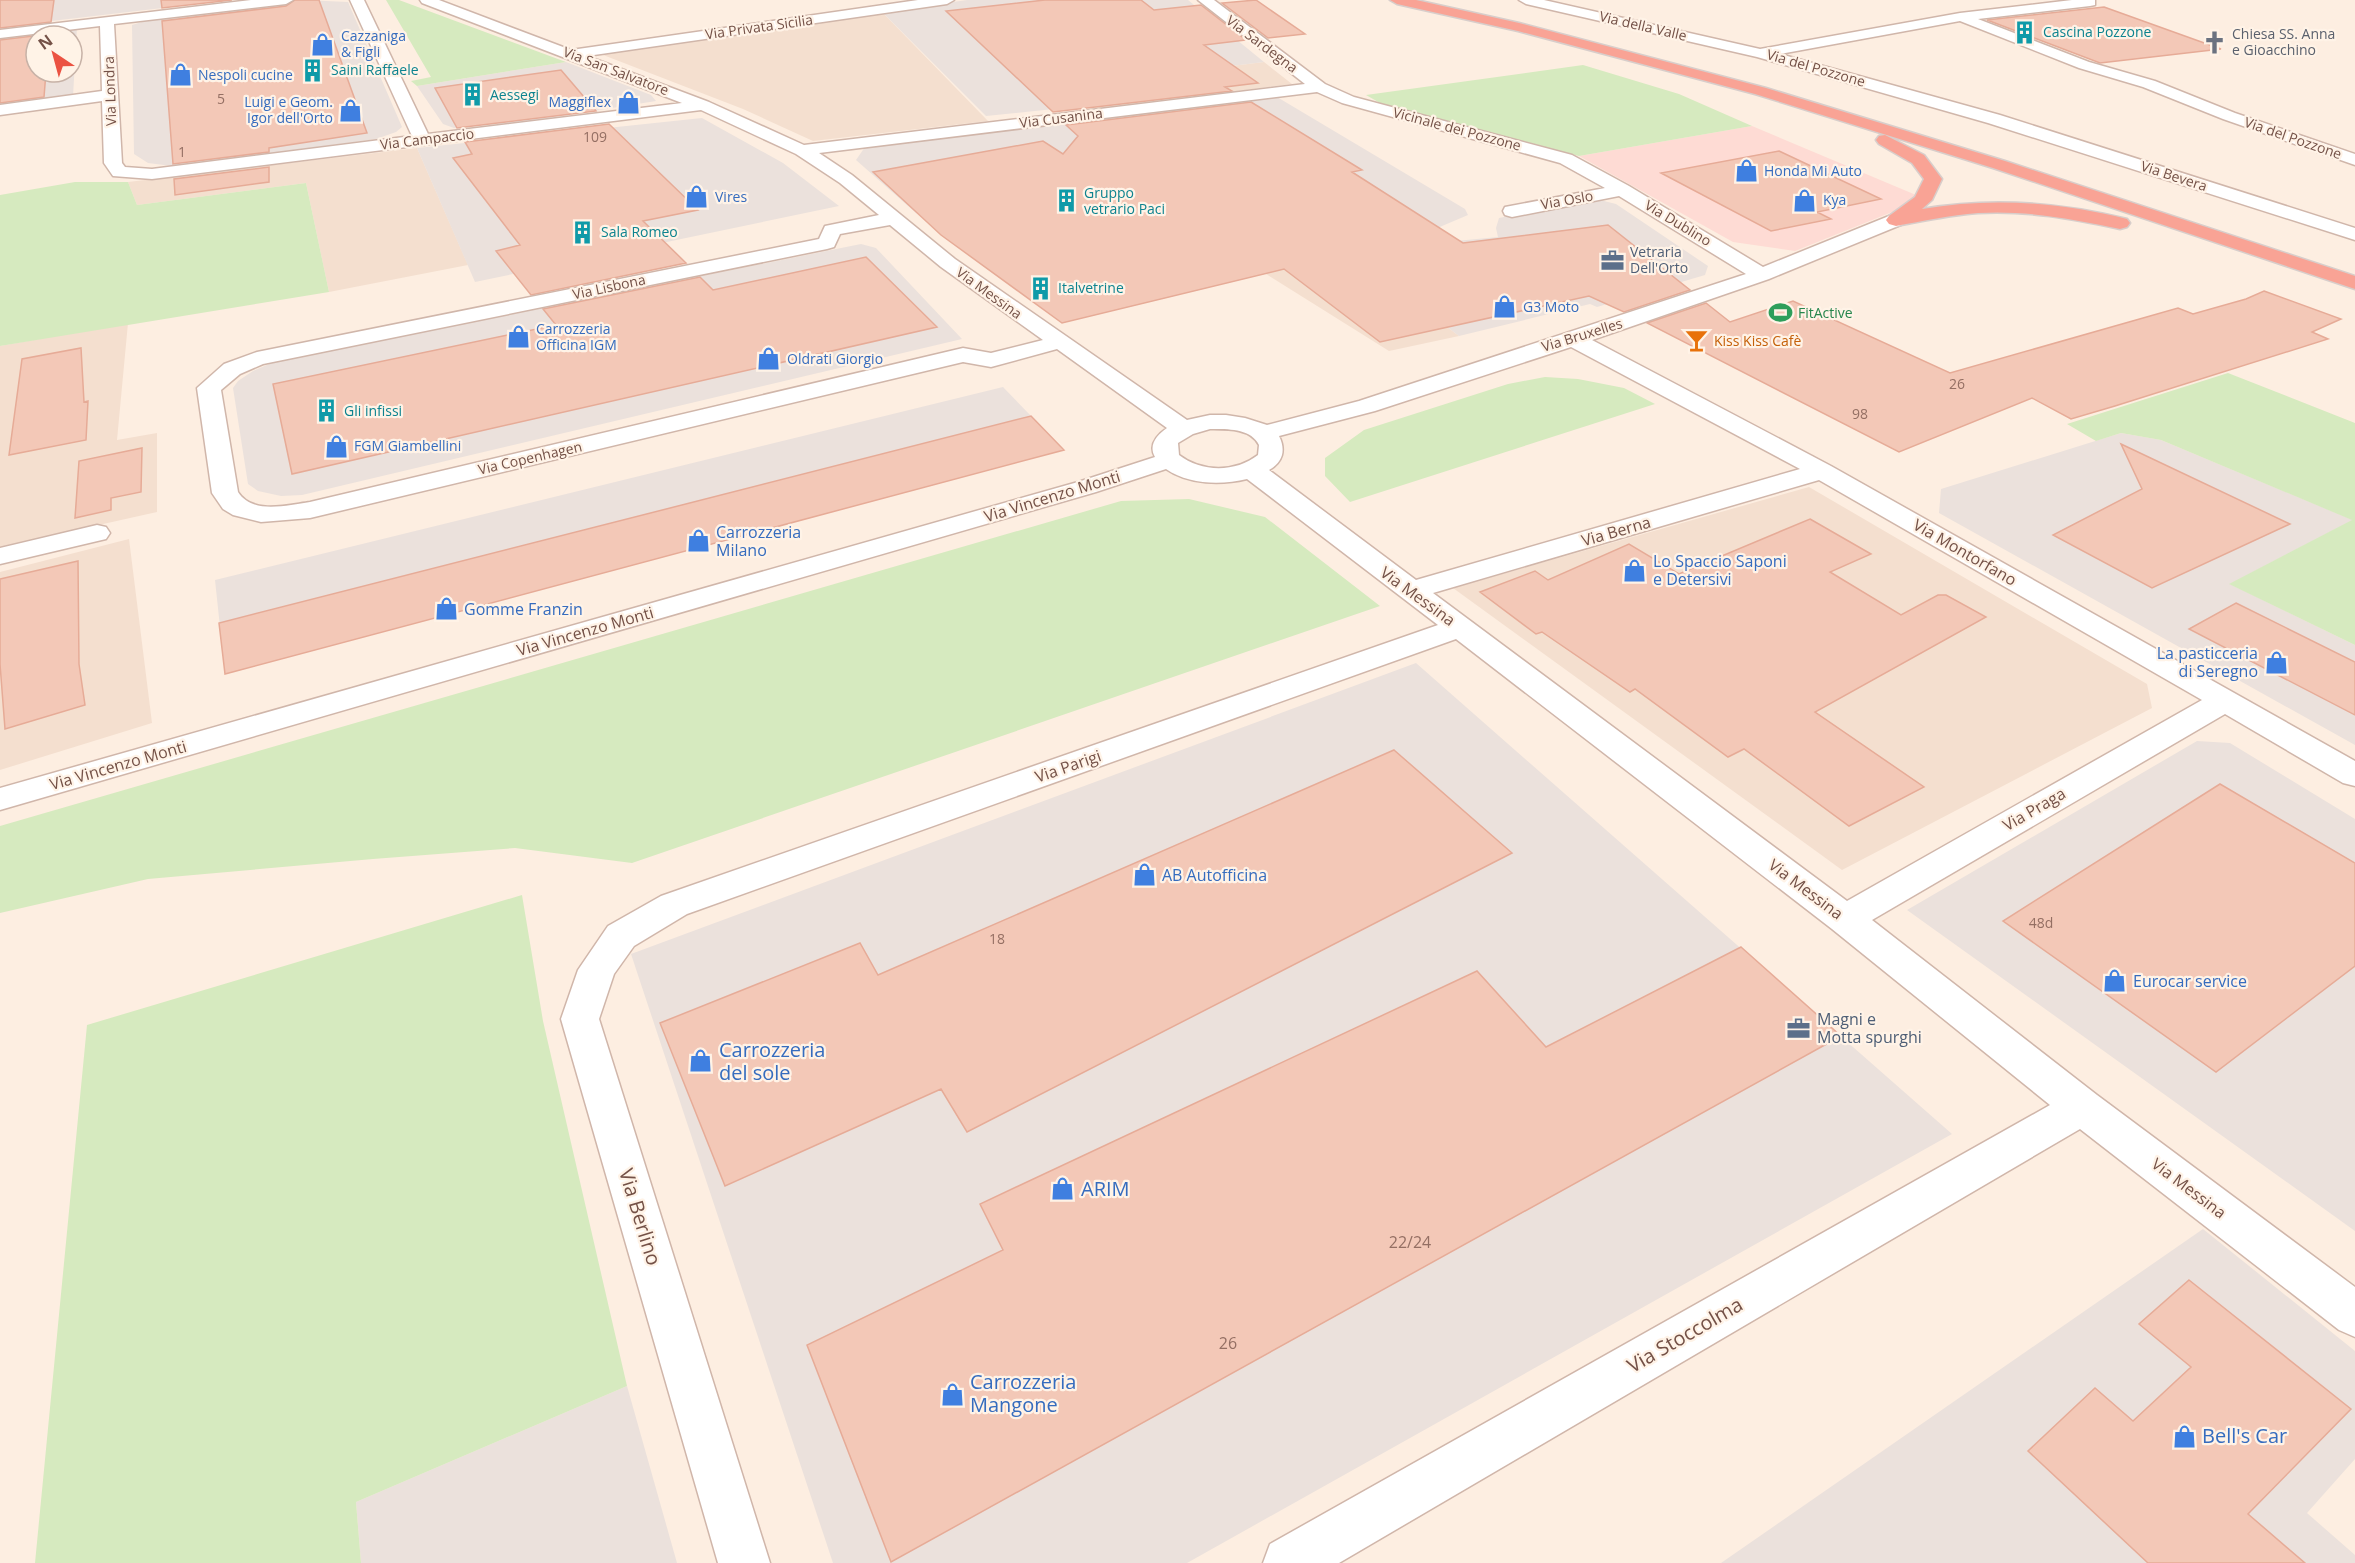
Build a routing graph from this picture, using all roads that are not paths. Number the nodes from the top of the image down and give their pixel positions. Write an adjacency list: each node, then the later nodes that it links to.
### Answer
1 (286, 0): 11 (street)
2 (357, 0): 22 (street)
3 (427, 0): 14 (street, Via San Salvatore)
4 (947, 0): 14 (street, Via Privata Sicilia)
5 (1205, 0): 16 (street, Via Sardegna)
6 (1397, 0): 17 (highway)
7 (1460, 0): 15 (highway)
8 (1526, 0): 13 (street, Via della Valle)
9 (2090, 2): 10 (street, Via del Pozzone)
10 (1960, 17): 13 (street, Via del Pozzone); 24 (street, Via del Pozzone)
11 (107, 21): 12 (street); 18 (street, Via Londra)
12 (0, 34)
13 (1760, 53): 21 (street, Via del Pozzone)
14 (571, 54): 19 (street, Via San Salvatore)
15 (1697, 56)
16 (1320, 87): 23 (street, Via Cusanina); 25 (street, Vicinale dei Pozzone)
17 (1753, 88): 30 (highway); 33 (highway)
18 (111, 95): 20 (street); 26 (street, Via Londra)
19 (703, 105): 22 (street, Via Campaccio); 23 (street, Via San Salvatore)
20 (0, 110)
21 (1994, 119): 31 (street, Via Bevera)
22 (422, 139): 26 (street, Via Campaccio)
23 (802, 150): 29 (street, Via Messina)
24 (2355, 160)
25 (1593, 173): 27 (street, Via Dublino)
26 (152, 174)
27 (1623, 190): 28 (street, Via Oslo); 32 (street, Via Dublino)
28 (1512, 210)
29 (894, 218): 36 (street, Via Messina); 37 (street, Via Lisbona)
30 (1896, 220): 32 (street, Via Bruxelles); 34 (highway)
31 (2355, 234)
32 (1762, 275): 35 (street, Via Bruxelles)
33 (2355, 283)
34 (2355, 298)
35 (1571, 338): 39 (street, Via Bruxelles); 42 (street, Via Montorfano)
36 (1059, 342): 37 (street, Via Copenhagen); 38 (street, Via Messina)
37 (316, 347)
38 (1183, 428): 39 (street); 40 (street)
39 (1263, 433): 41 (street)
40 (1170, 460): 41 (street); 49 (street, Via Vincenzo Monti)
41 (1252, 470): 45 (street, Via Messina)
42 (1822, 471): 45 (street, Via Berna); 47 (street, Via Montorfano)
43 (97, 533): 44 (street)
44 (0, 556)
45 (1410, 591): 46 (street, Via Messina)
46 (1461, 627): 50 (street, Via Parigi); 51 (street, Via Messina)
47 (2224, 700): 48 (street, Via Montorfano); 51 (street, Via Praga)
48 (2355, 775)
49 (0, 799)
50 (674, 905): 54 (street, Via Berlino)
51 (1845, 919): 52 (street, Via Messina)
52 (2082, 1107): 53 (street, Via Messina); 55 (street, Via Stoccolma)
53 (2355, 1315)
54 (744, 1563)
55 (1289, 1563)

